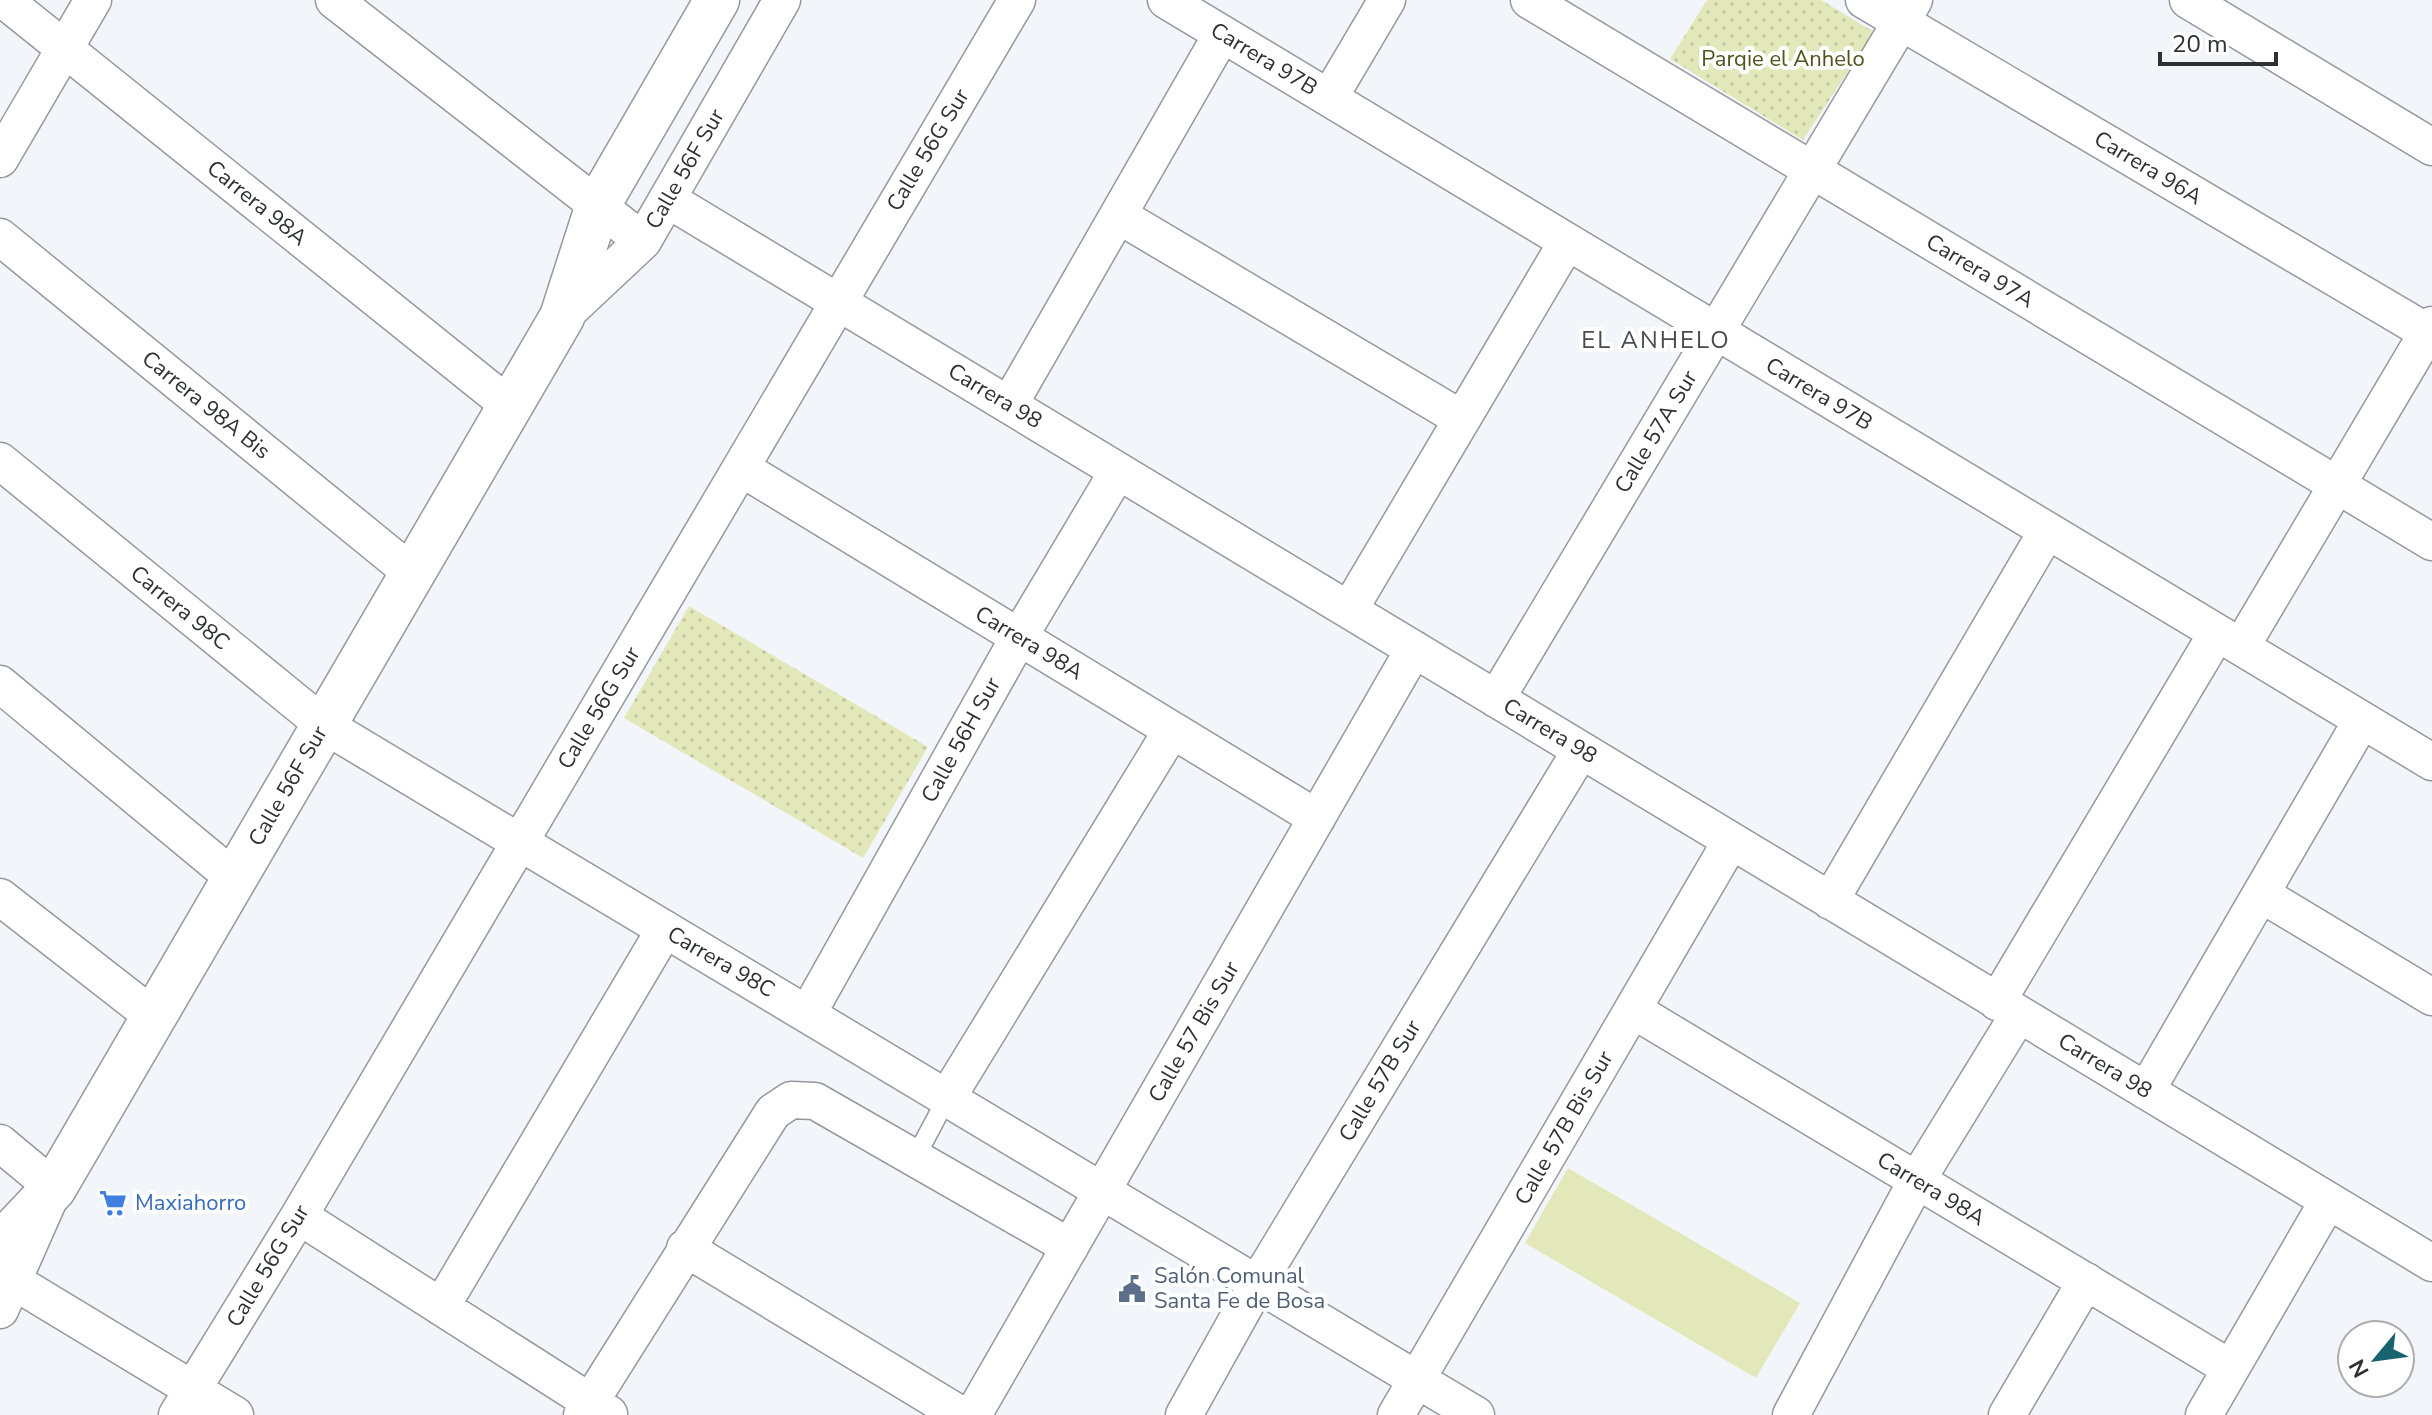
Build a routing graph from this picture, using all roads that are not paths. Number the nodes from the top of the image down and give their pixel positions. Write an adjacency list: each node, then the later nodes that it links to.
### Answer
1 (4, 0): 14 (street, Carrera 98A)
2 (93, 0): 14 (street)
3 (334, 0): 20 (street)
4 (717, 0): 20 (street, Calle 56F Sur)
5 (782, 0): 19 (street, Calle 56F Sur)
6 (1017, 0): 25 (street, Calle 56G Sur)
7 (1166, 0): 13 (street, Carrera 97B)
8 (1387, 0): 15 (street)
9 (1529, 0): 18 (street, Carrera 97A)
10 (1864, 0): 12 (street, Carrera 96A)
11 (2188, 0): 16 (street)
12 (1908, 11): 18 (street, Calle 57A Sur); 28 (street, Carrera 96A)
13 (1222, 34): 15 (street, Carrera 97B); 21 (street)
14 (65, 49): 17 (street); 30 (street, Carrera 98A)
15 (1329, 98): 24 (street, Carrera 97B)
16 (2432, 147)
17 (0, 159)
18 (1812, 170): 27 (street, Calle 57A Sur); 35 (street, Carrera 97A)
19 (667, 199): 23 (street, Calle 56F Sur); 25 (street, Carrera 98)
20 (598, 205): 23 (street); 26 (street, Calle 56F Sur)
21 (1118, 215): 29 (street); 31 (street)
22 (0, 237): 38 (street, Carrera 98A Bis)
23 (643, 241): 26 (street, Calle 56F Sur)
24 (1567, 242): 27 (street, Carrera 97B); 31 (street)
25 (838, 302): 29 (street, Carrera 98); 33 (street, Calle 56G Sur)
26 (562, 317): 30 (street, Calle 56F Sur)
27 (1716, 331): 36 (street, Carrera 97B); 44 (street, Calle 57A Sur)
28 (2430, 331): 35 (street)
29 (1009, 405): 34 (street, Carrera 98)
30 (510, 406): 38 (street, Calle 56F Sur)
31 (1462, 419): 39 (street)
32 (0, 461): 46 (street, Carrera 98C)
33 (741, 468): 40 (street, Carrera 98A); 52 (street, Calle 56G Sur)
34 (1118, 471): 39 (street, Carrera 98); 40 (street, Calle 56H Sur)
35 (2337, 485): 37 (street, Carrera 97A); 41 (street)
36 (2047, 531): 41 (street, Carrera 97B); 56 (street)
37 (2432, 542)
38 (412, 573): 46 (street, Calle 56F Sur)
39 (1349, 610): 42 (street, Carrera 98)
40 (1019, 637): 47 (street, Carrera 98A); 61 (street, Calle 56H Sur)
41 (2229, 640): 45 (street, Carrera 97B); 59 (street)
42 (1414, 649): 44 (street, Carrera 98); 50 (street, Calle 57 Bis Sur)
43 (0, 684): 53 (street)
44 (1496, 699): 48 (street, Carrera 98)
45 (2362, 720): 49 (street, Carrera 97B); 54 (street)
46 (324, 725): 52 (street, Carrera 98C); 53 (street, Calle 56F Sur)
47 (1172, 730): 50 (street, Carrera 98A); 64 (street)
48 (1581, 750): 51 (street, Carrera 98); 77 (street, Calle 57B Sur)
49 (2432, 762)
50 (1317, 818): 69 (street, Calle 57 Bis Sur)
51 (1731, 841): 56 (street, Carrera 98); 60 (street, Calle 57B Bis Sur)
52 (520, 842): 57 (street, Carrera 98C); 71 (street, Calle 56G Sur)
53 (234, 878): 62 (street, Calle 56F Sur)
54 (2261, 894): 58 (street); 63 (street)
55 (0, 897): 62 (street)
56 (1830, 901): 59 (street, Carrera 98)
57 (665, 929): 61 (street, Carrera 98C); 78 (street)
58 (2432, 997)
59 (2008, 1008): 63 (street, Carrera 98); 67 (street)
60 (1633, 1010): 67 (street, Carrera 98A); 80 (street, Calle 57B Bis Sur)
61 (808, 1013): 64 (street, Carrera 98C)
62 (154, 1017): 68 (street, Calle 56F Sur)
63 (2146, 1091): 70 (street, Carrera 98)
64 (947, 1098): 66 (lane); 69 (street, Carrera 98C)
65 (0, 1143): 68 (street)
66 (915, 1158): 72 (street); 73 (street)
67 (1917, 1180): 76 (street, Carrera 98A); 89 (street)
68 (54, 1188): 75 (street, Calle 56F Sur)
69 (1102, 1191): 72 (street, Calle 57 Bis Sur); 77 (street, Carrera 98C)
70 (2328, 1201): 74 (street, Carrera 98); 79 (street)
71 (299, 1216): 78 (street); 81 (street, Calle 56G Sur)
72 (1070, 1247): 85 (street, Calle 57 Bis Sur)
73 (685, 1248): 82 (street); 84 (street)
74 (2432, 1263)
75 (3, 1277): 81 (street)
76 (2086, 1281): 79 (street, Carrera 98A); 90 (street)
77 (1257, 1284): 80 (street, Carrera 98C); 86 (street, Calle 57B Sur)
78 (441, 1307): 82 (street)
79 (2230, 1368): 91 (street)
80 (1417, 1380): 87 (street, Calle 57B Bis Sur); 88 (street, Carrera 98C)
81 (185, 1402): 83 (street)
82 (594, 1411)
83 (235, 1415)
84 (961, 1415)
85 (973, 1415)
86 (1184, 1415)
87 (1396, 1415)
88 (1476, 1415)
89 (1791, 1415)
90 (2007, 1415)
91 (2204, 1415)

